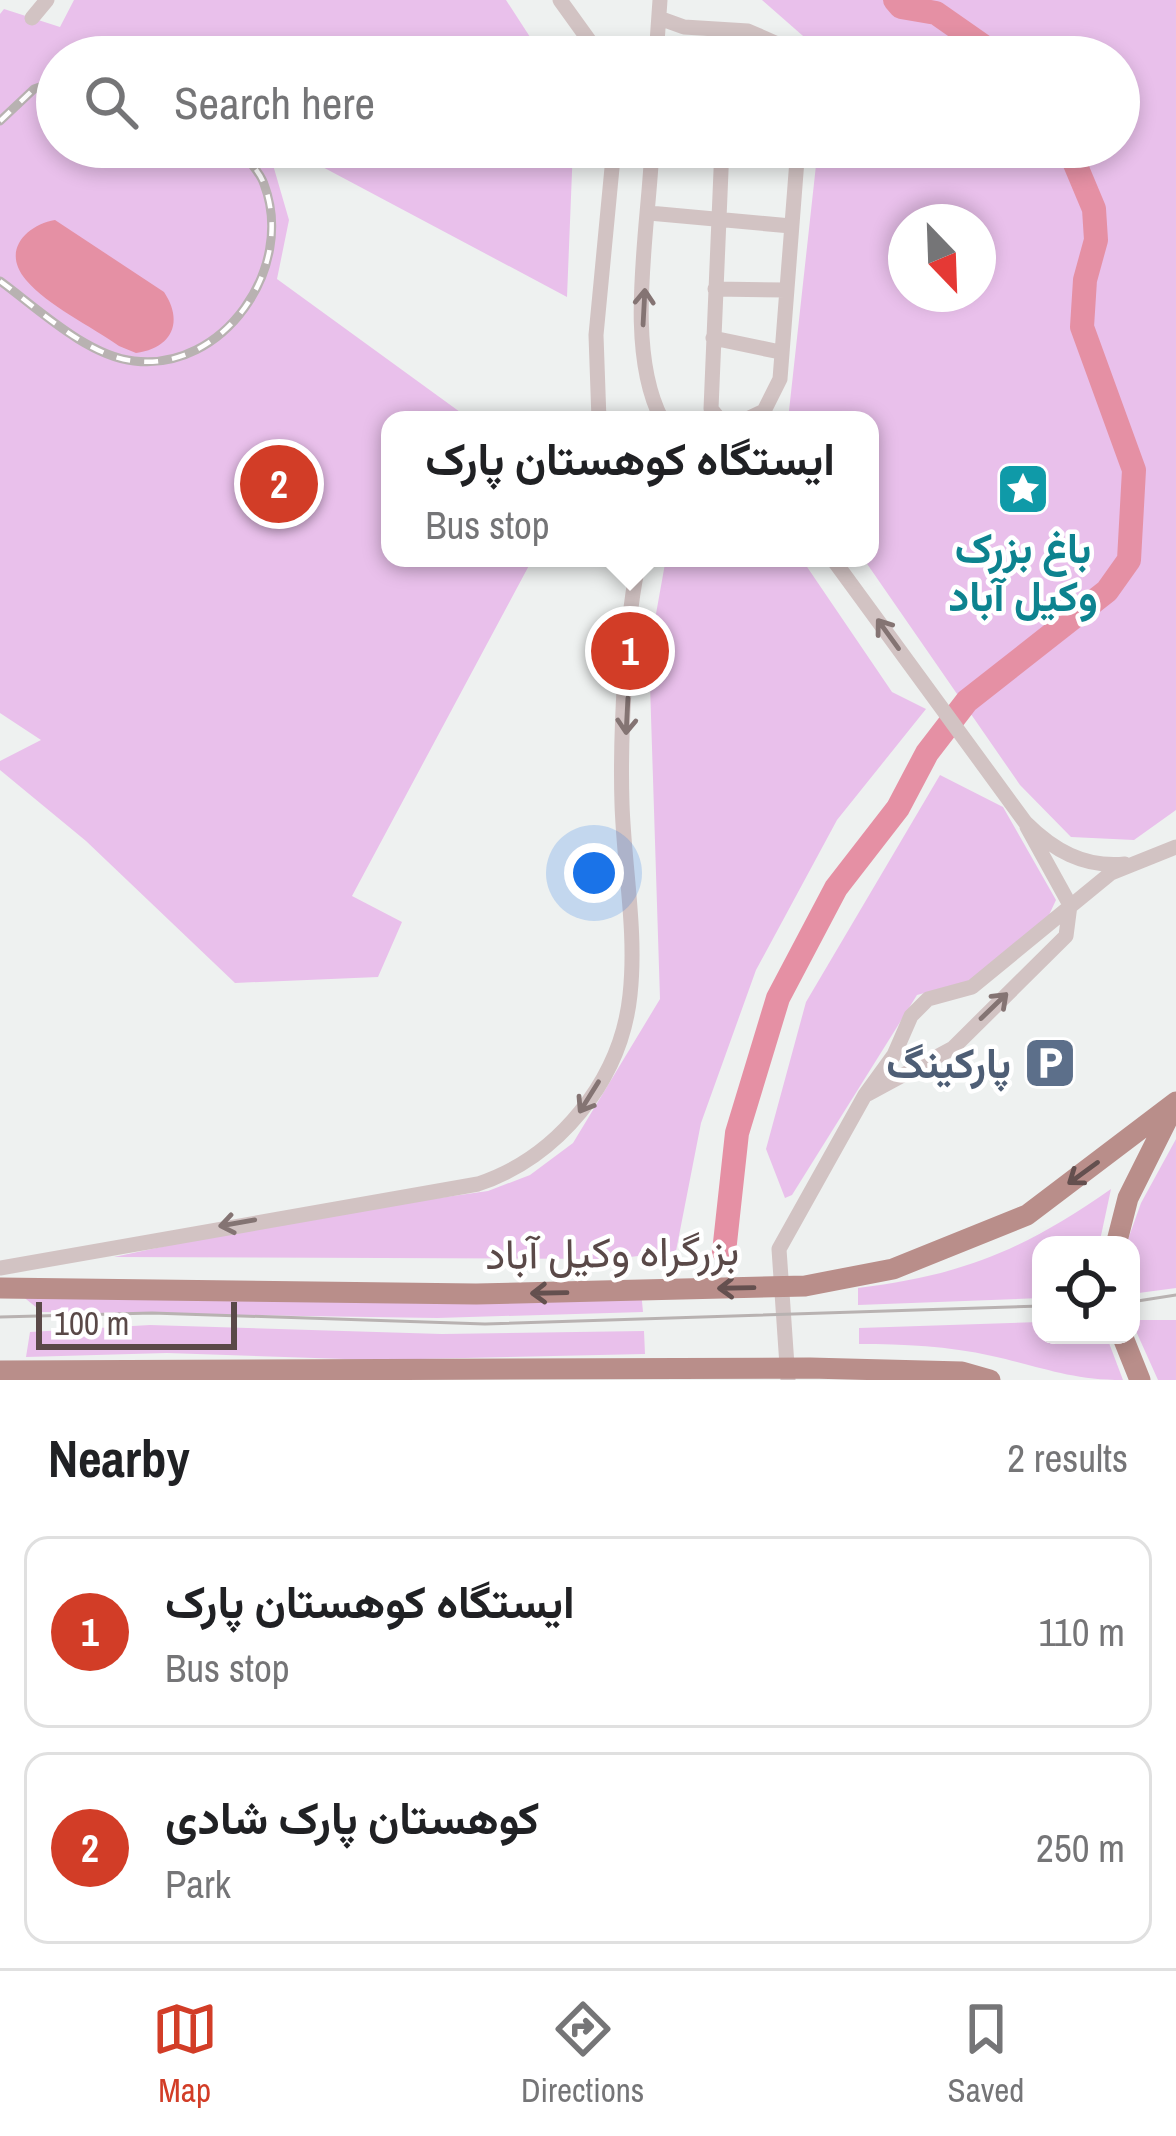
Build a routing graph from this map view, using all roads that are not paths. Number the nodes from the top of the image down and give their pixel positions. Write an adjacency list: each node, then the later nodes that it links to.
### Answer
1 (28, 0): 2 (street)
2 (47, 0)
3 (560, 0): 7 (street)
4 (660, 0): 5 (street)
5 (659, 18): 6 (street); 8 (street)
6 (731, 30): 9 (street); 10 (street)
7 (586, 36)
8 (658, 36)
9 (730, 36)
10 (759, 36)
11 (612, 168): 22 (street)
12 (651, 168): 15 (street)
13 (721, 168): 16 (street)
14 (796, 168): 17 (street)
15 (649, 213): 16 (street); 23 (street, one-way to 15)
16 (718, 219): 17 (street); 18 (street)
17 (791, 226): 19 (street)
18 (715, 290): 19 (street); 20 (street)
19 (786, 290): 21 (street)
20 (713, 338): 21 (street); 24 (street)
21 (780, 352): 25 (street)
22 (599, 411)
23 (658, 411)
24 (713, 411)
25 (762, 411)
26 (632, 567): 29 (street)
27 (638, 567): 29 (street)
28 (839, 567): 30 (street, one-way to 28)
29 (635, 577): 39 (street, one-way to 39)
30 (1025, 822): 32 (street); 33 (street)
31 (1176, 847): 32 (street)
32 (1134, 863): 33 (street)
33 (1070, 904): 34 (street); 35 (street, one-way to 33)
34 (894, 1055): 35 (street); 36 (street)
35 (916, 1072): 36 (street)
36 (865, 1096): 44 (street)
37 (1176, 1103): 38 (highway); 40 (highway, بزرگراه وکیل آباد, one-way to 40)
38 (1119, 1236)
39 (0, 1268)
40 (0, 1288)
41 (1126, 1344): 47 (highway)
42 (867, 1369): 43 (highway); 45 (highway); 46 (highway)
43 (0, 1371)
44 (788, 1380)
45 (910, 1380)
46 (990, 1380)
47 (1140, 1380)

